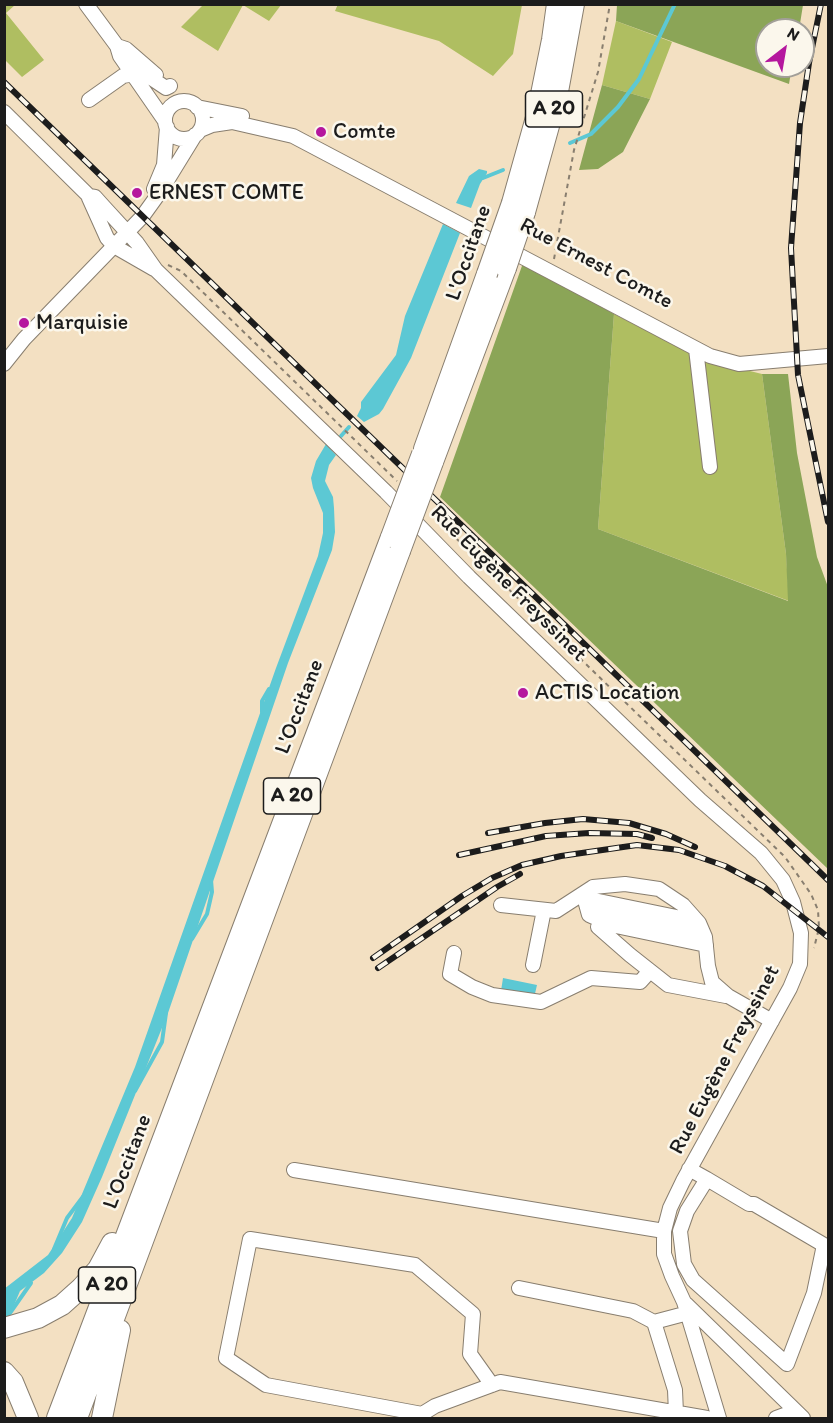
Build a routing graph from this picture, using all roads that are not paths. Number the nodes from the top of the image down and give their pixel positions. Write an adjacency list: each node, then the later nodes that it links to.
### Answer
1 (86, 4): 4 (street, Rue Ernest Comte)
2 (557, 4): 13 (highway, L'Occitane / A 20)
3 (574, 4): 13 (highway, L'Occitane / A 20)
4 (117, 46): 5 (street, Rue Ernest Comte); 6 (street, Rue Ernest Comte)
5 (128, 75): 6 (street); 7 (street); 10 (street, Rue Ernest Comte)
6 (170, 86): 8 (street, Rue Ernest Comte)
7 (89, 100)
8 (193, 104): 10 (street); 11 (street); 20 (street, Rue Ernest Comte)
9 (4, 112): 12 (street, Rue Eugène Freyssinet)
10 (166, 124): 11 (street); 14 (street)
11 (197, 133): 14 (street); 18 (street, Rue Ernest Comte)
12 (89, 196): 15 (street, Rue Eugène Freyssinet); 16 (street)
13 (519, 207): 23 (highway, L'Occitane / A 20, bridge)
14 (147, 210): 15 (street)
15 (127, 233): 16 (street); 17 (street, Rue Eugène Freyssinet)
16 (111, 242): 17 (street, Rue Eugène Freyssinet); 21 (street)
17 (156, 270): 34 (street, Rue Eugène Freyssinet)
18 (696, 350): 20 (street, Rue Ernest Comte); 22 (street)
19 (825, 356): 20 (street, Rue Ernest Comte)
20 (745, 362)
21 (4, 364)
22 (710, 467)
23 (395, 544): 35 (highway, L'Occitane / A 20); 40 (highway, L'Occitane / A 20)
24 (589, 900): 26 (street); 27 (street); 27 (street); 28 (street); 29 (street)
25 (501, 905): 26 (street)
26 (544, 910): 31 (street)
27 (696, 921): 29 (street)
28 (598, 927): 29 (street); 32 (street)
29 (705, 944): 33 (street)
30 (454, 953): 32 (street)
31 (533, 965)
32 (650, 971): 33 (street)
33 (728, 996): 34 (street)
34 (772, 1021): 36 (street, Rue Eugène Freyssinet)
35 (157, 1152): 44 (highway); 50 (highway, L'Occitane / A 20)
36 (689, 1169): 38 (street); 39 (street, Rue Eugène Freyssinet)
37 (294, 1170): 39 (street)
38 (707, 1179): 38 (street)
39 (664, 1232): 42 (street, Rue Eugène Freyssinet)
40 (135, 1263): 51 (highway, L'Occitane / A 20); 52 (highway)
41 (519, 1288): 43 (street)
42 (686, 1308): 43 (street); 48 (street); 54 (street)
43 (654, 1322): 47 (street)
44 (4, 1328)
45 (4, 1372): 49 (highway)
46 (492, 1385): 46 (street); 47 (street)
47 (676, 1413): 53 (street)
48 (799, 1415): 55 (street)
49 (28, 1419)
50 (57, 1419)
51 (76, 1419)
52 (102, 1419)
53 (707, 1419)
54 (719, 1419)
55 (776, 1419)

